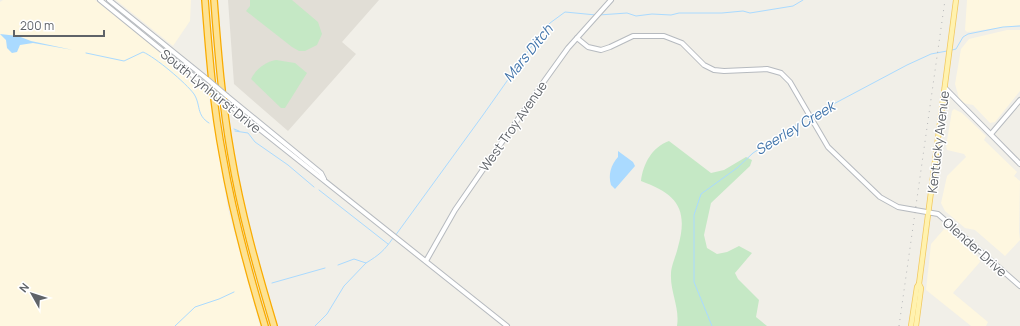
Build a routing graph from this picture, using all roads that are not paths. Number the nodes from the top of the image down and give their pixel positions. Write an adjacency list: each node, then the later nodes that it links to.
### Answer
1 (100, 0): 12 (main road, South Lynhurst Drive, bridge)
2 (109, 0): 12 (main road, South Lynhurst Drive, bridge)
3 (205, 0): 17 (highway)
4 (214, 0): 18 (highway)
5 (611, 0): 7 (main road, West Troy Avenue)
6 (956, 0): 8 (main road, Kentucky Avenue)
7 (577, 38): 13 (main road, Olender Drive); 14 (main road, West Troy Avenue)
8 (945, 88): 10 (main road); 13 (main road, Kentucky Avenue)
9 (1020, 100): 10 (main road)
10 (991, 134): 11 (main road)
11 (1020, 164)
12 (324, 179): 14 (main road, South Lynhurst Drive)
13 (929, 212): 15 (main road, Kentucky Avenue); 16 (main road, Olender Drive)
14 (426, 261): 19 (main road, South Lynhurst Drive)
15 (919, 284): 20 (main road, Kentucky Avenue); 21 (main road, Kentucky Avenue)
16 (1020, 286)
17 (265, 326)
18 (274, 326)
19 (507, 326)
20 (911, 326)
21 (916, 326)

